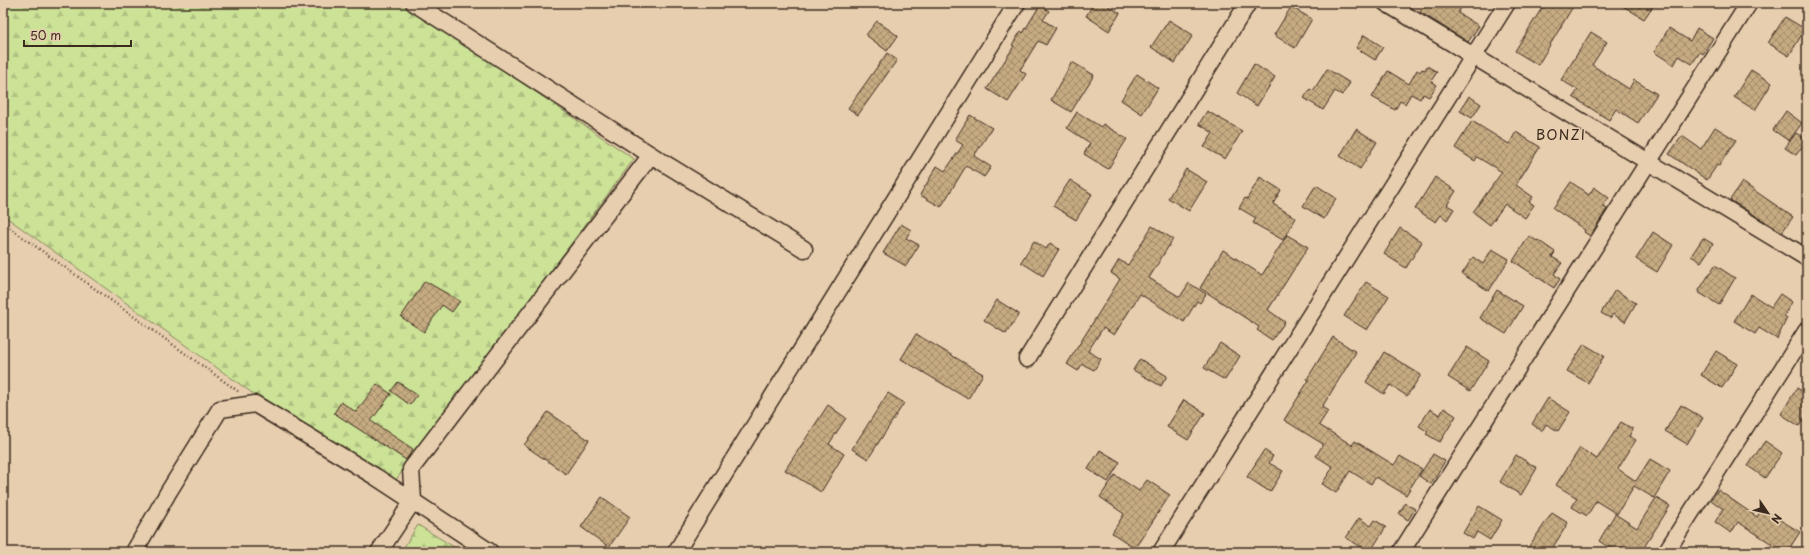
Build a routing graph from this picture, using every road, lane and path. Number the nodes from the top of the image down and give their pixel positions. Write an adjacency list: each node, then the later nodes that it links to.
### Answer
1 (414, 3): 8 (street)
2 (1017, 3): 20 (street)
3 (1248, 3): 14 (street)
4 (1386, 3): 7 (street)
5 (1507, 3): 7 (street)
6 (1749, 3): 9 (street)
7 (1474, 56): 9 (street); 21 (street)
8 (651, 155): 11 (street); 16 (street)
9 (1648, 162): 12 (street); 22 (street)
10 (3, 223): 15 (path)
11 (804, 249)
12 (1807, 258)
13 (1807, 330): 23 (street)
14 (1027, 359)
15 (255, 404): 16 (street); 17 (street)
16 (413, 501): 18 (street); 19 (street)
17 (134, 552)
18 (379, 552)
19 (490, 552)
20 (676, 552)
21 (1161, 552)
22 (1401, 552)
23 (1666, 552)

